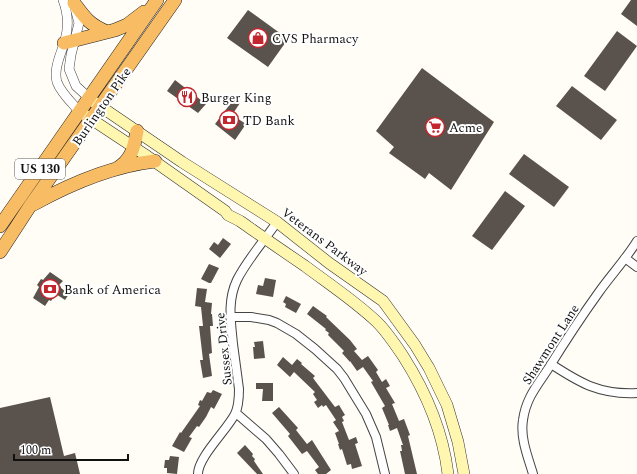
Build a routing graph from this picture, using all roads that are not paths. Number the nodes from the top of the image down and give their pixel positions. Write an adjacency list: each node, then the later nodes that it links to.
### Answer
1 (157, 0): 4 (highway); 6 (highway, Burlington Pike / US 130)
2 (175, 0): 7 (highway, Burlington Pike / US 130)
3 (70, 1): 4 (highway); 5 (street)
4 (107, 32): 5 (highway)
5 (69, 42): 6 (street); 8 (street)
6 (89, 98): 7 (main road, Veterans Parkway); 8 (highway, Burlington Pike / US 130)
7 (101, 106): 9 (highway, Burlington Pike / US 130); 10 (main road, Veterans Parkway)
8 (80, 111): 9 (main road); 16 (highway, Burlington Pike / US 130)
9 (91, 120): 11 (main road); 14 (highway, Burlington Pike / US 130)
10 (137, 131): 11 (highway); 15 (main road, Veterans Parkway)
11 (134, 147): 12 (main road); 13 (highway)
12 (154, 161): 13 (highway); 17 (main road)
13 (113, 170): 14 (highway)
14 (30, 206): 19 (highway, Burlington Pike / US 130)
15 (277, 222): 17 (street, Sussex Drive); 30 (main road, Veterans Parkway)
16 (0, 226)
17 (266, 239): 22 (street, Sussex Drive); 29 (main road)
18 (637, 241): 20 (street, Shawmont Lane)
19 (0, 252)
20 (625, 258): 21 (street); 23 (street, Shawmont Lane)
21 (637, 266)
22 (230, 316): 25 (street, Sussex Drive); 28 (street)
23 (551, 364): 24 (street); 31 (street, Shawmont Lane)
24 (637, 393)
25 (236, 413): 26 (street, Sussex Drive); 27 (street)
26 (198, 474)
27 (294, 474)
28 (385, 474)
29 (448, 474)
30 (464, 474)
31 (533, 474)

